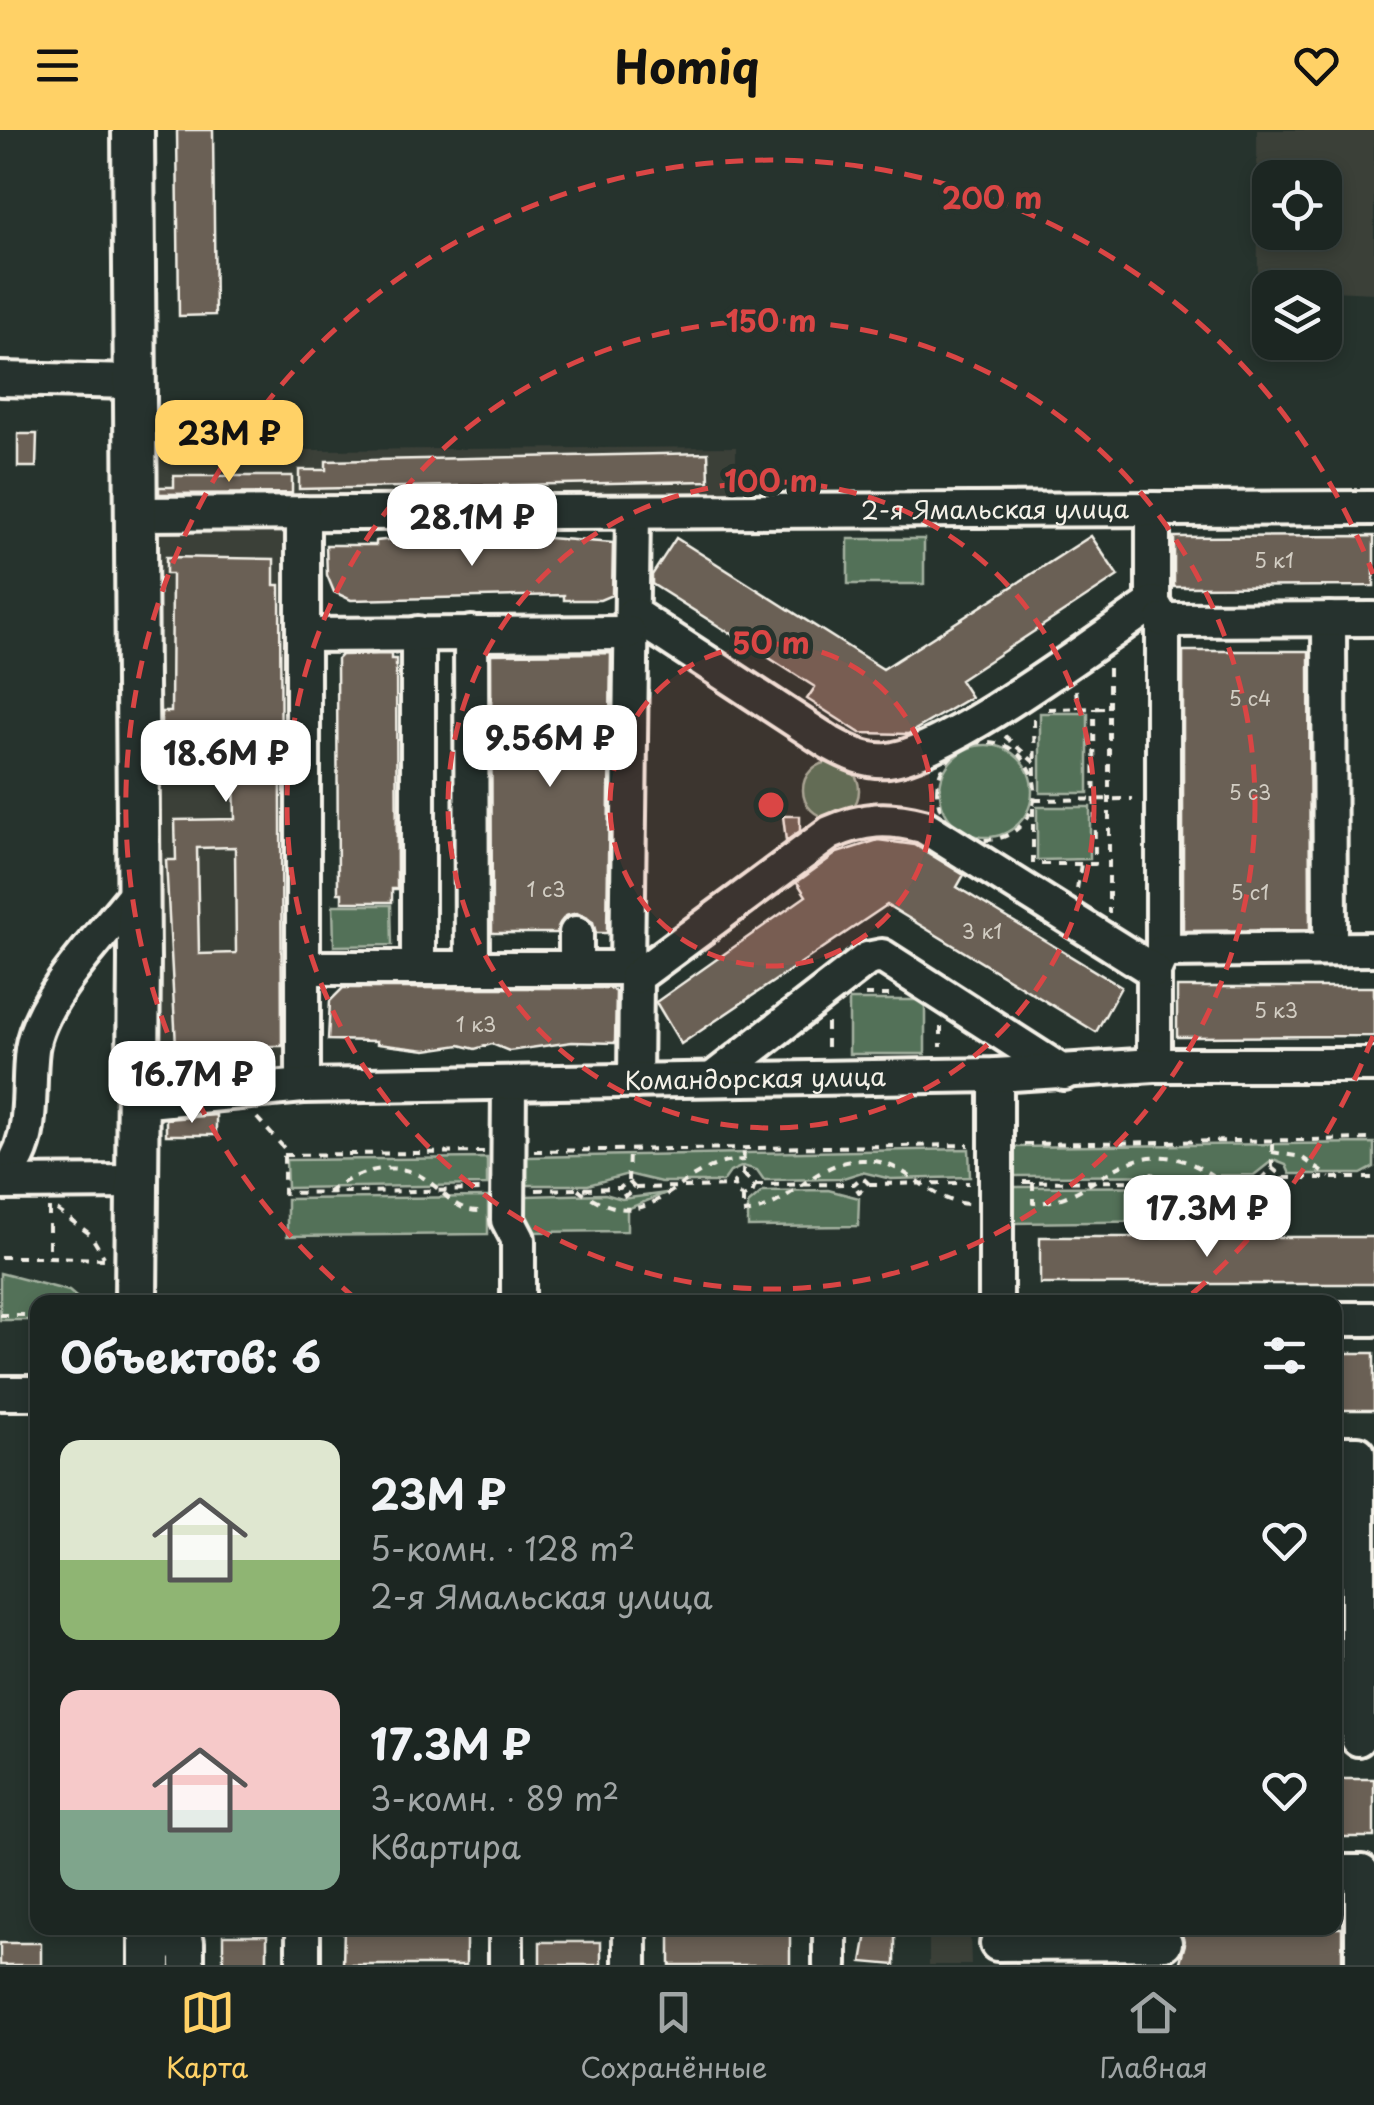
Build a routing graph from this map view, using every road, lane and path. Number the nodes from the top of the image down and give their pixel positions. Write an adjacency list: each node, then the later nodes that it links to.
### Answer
1 (133, 130): 3 (main road)
2 (0, 379): 3 (street)
3 (134, 382): 7 (main road)
4 (1374, 508): 5 (street, 2-я Ямальская улица)
5 (1153, 509): 6 (street, 2-я Ямальская улица); 9 (street)
6 (633, 512): 8 (street, 2-я Ямальская улица); 12 (street)
7 (135, 514): 8 (street, 2-я Ямальская улица); 29 (main road)
8 (304, 514): 16 (street)
9 (1158, 612): 10 (street); 15 (street); 34 (street)
10 (1330, 619): 11 (street); 33 (street)
11 (1374, 619)
12 (631, 623): 14 (street); 19 (street); 39 (street)
13 (418, 633): 14 (street); 16 (street); 36 (street)
14 (471, 633): 37 (street)
15 (1108, 633): 18 (path); 19 (street)
16 (304, 635): 35 (street)
17 (1094, 708): 18 (path); 21 (path); 24 (path)
18 (1108, 708): 25 (path)
19 (988, 712): 20 (path)
20 (1017, 752): 21 (path); 22 (path); 26 (path)
21 (1035, 763): 22 (path)
22 (1035, 791): 26 (path)
23 (1133, 798): 25 (path)
24 (1094, 799): 25 (path); 26 (path); 27 (path)
25 (1108, 799): 28 (path)
26 (1033, 802): 27 (path)
27 (1094, 864): 28 (path)
28 (1109, 864): 31 (path)
29 (138, 890): 52 (main road); 76 (street)
30 (576, 933): 38 (street)
31 (1109, 943): 34 (street); 39 (street)
32 (1374, 949): 33 (street)
33 (1330, 950): 34 (street)
34 (1159, 961): 44 (street)
35 (304, 968): 36 (street); 51 (street)
36 (418, 968): 37 (street)
37 (472, 968): 38 (street)
38 (576, 968): 39 (street)
39 (631, 973): 49 (street)
40 (892, 995): 41 (path)
41 (858, 996)
42 (827, 1016): 43 (path)
43 (822, 1057)
44 (1154, 1065): 45 (street, Командорская улица); 46 (street, Командорская улица)
45 (1374, 1065)
46 (1064, 1073): 47 (street, Командорская улица); 48 (street)
47 (996, 1075): 48 (street, Командорская улица); 56 (street)
48 (714, 1078): 49 (street, Командорская улица)
49 (635, 1081): 50 (street, Командорская улица)
50 (509, 1084): 51 (street, Командорская улица); 60 (street)
51 (303, 1086): 52 (street, Командорская улица)
52 (138, 1102): 77 (main road)
53 (250, 1110): 63 (path)
54 (1374, 1138): 55 (path)
55 (1272, 1140): 56 (path); 61 (path)
56 (996, 1144): 57 (path); 101 (street)
57 (863, 1146): 58 (path); 65 (path)
58 (744, 1148): 59 (path); 64 (path)
59 (628, 1150): 60 (path); 75 (path)
60 (508, 1152): 62 (path); 93 (street)
61 (1272, 1152): 67 (path); 70 (path)
62 (387, 1154): 63 (path); 66 (path)
63 (284, 1155): 90 (path)
64 (744, 1160): 68 (path); 83 (path)
65 (863, 1160): 81 (path); 92 (path)
66 (387, 1168): 89 (path); 90 (path)
67 (1272, 1168): 69 (path); 72 (path)
68 (743, 1174): 80 (path); 82 (path)
69 (1284, 1178): 70 (path); 88 (path)
70 (1330, 1178): 71 (path)
71 (1374, 1178)
72 (1261, 1179): 74 (path); 88 (path)
73 (1161, 1180): 74 (path)
74 (1215, 1180): 78 (path); 88 (path)
75 (628, 1181): 84 (path); 85 (path)
76 (0, 1182): 77 (street)
77 (136, 1182): 98 (main road)
78 (1033, 1182)
79 (854, 1184): 81 (path)
80 (756, 1185): 81 (path); 91 (path)
81 (801, 1185): 91 (path)
82 (734, 1186): 83 (path); 91 (path)
83 (678, 1187): 85 (path); 86 (path)
84 (620, 1188): 85 (path); 86 (path)
85 (635, 1188)
86 (578, 1189): 87 (path)
87 (524, 1190)
88 (1272, 1190)
89 (439, 1191): 90 (path); 93 (path); 93 (path)
90 (328, 1192)
91 (742, 1196)
92 (974, 1205)
93 (497, 1207): 99 (street); 100 (street)
94 (0, 1257): 95 (path)
95 (49, 1258): 96 (path); 96 (path)
96 (104, 1258): 97 (path)
97 (107, 1272)
98 (136, 1295)
99 (497, 1295)
100 (518, 1295)
101 (996, 1295)
102 (0, 1314): 103 (path)
103 (30, 1315)
104 (1342, 1319): 105 (street)
105 (1374, 1320)
106 (0, 1393): 107 (street)
107 (30, 1393)
108 (1356, 1453): 109 (street)
109 (1366, 1506): 110 (street)
110 (1366, 1686): 111 (street)
111 (1356, 1739)
112 (1357, 1872): 125 (street)
113 (303, 1935): 121 (street)
114 (506, 1935): 122 (street)
115 (630, 1935): 123 (street)
116 (830, 1935): 124 (street)
117 (150, 1945): 120 (street)
118 (1165, 1945): 119 (street)
119 (997, 1946)
120 (187, 1965)
121 (303, 1965)
122 (506, 1965)
123 (630, 1965)
124 (830, 1965)
125 (1362, 1965)

